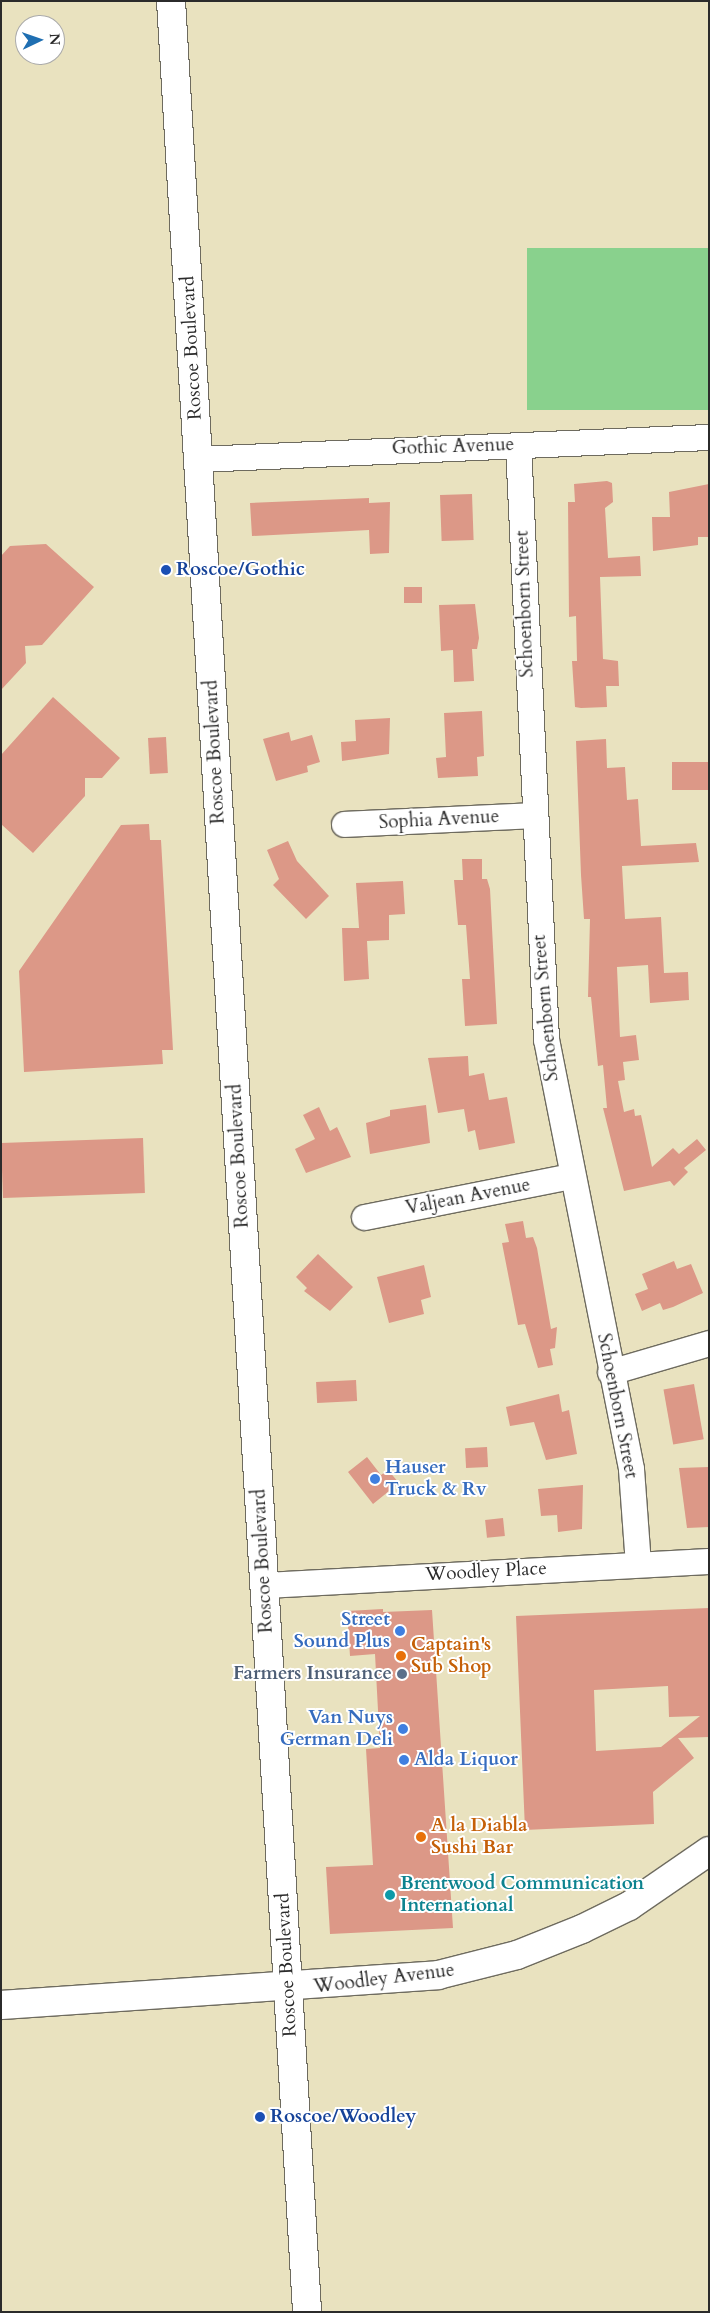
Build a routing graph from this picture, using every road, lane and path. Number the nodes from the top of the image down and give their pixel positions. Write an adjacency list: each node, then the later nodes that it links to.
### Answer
1 (172, 1): 4 (main road, Roscoe Boulevard)
2 (709, 437): 3 (street, Gothic Avenue)
3 (518, 445): 4 (street, Gothic Avenue); 5 (street, Schoenborn Street)
4 (198, 459): 13 (main road, Roscoe Boulevard)
5 (534, 815): 6 (street, Sophia Avenue); 7 (street, Schoenborn Street)
6 (344, 824)
7 (571, 1176): 8 (street, Valjean Avenue); 10 (street, Schoenborn Street)
8 (364, 1217)
9 (709, 1343): 10 (street)
10 (610, 1372): 12 (street, Schoenborn Street)
11 (709, 1561): 12 (street, Woodley Place)
12 (638, 1564): 13 (street, Woodley Place)
13 (264, 1584): 15 (main road, Roscoe Boulevard)
14 (709, 1851): 15 (main road, Woodley Avenue)
15 (289, 1989): 16 (main road, Woodley Avenue); 17 (main road, Roscoe Boulevard)
16 (1, 2005)
17 (307, 2312)

